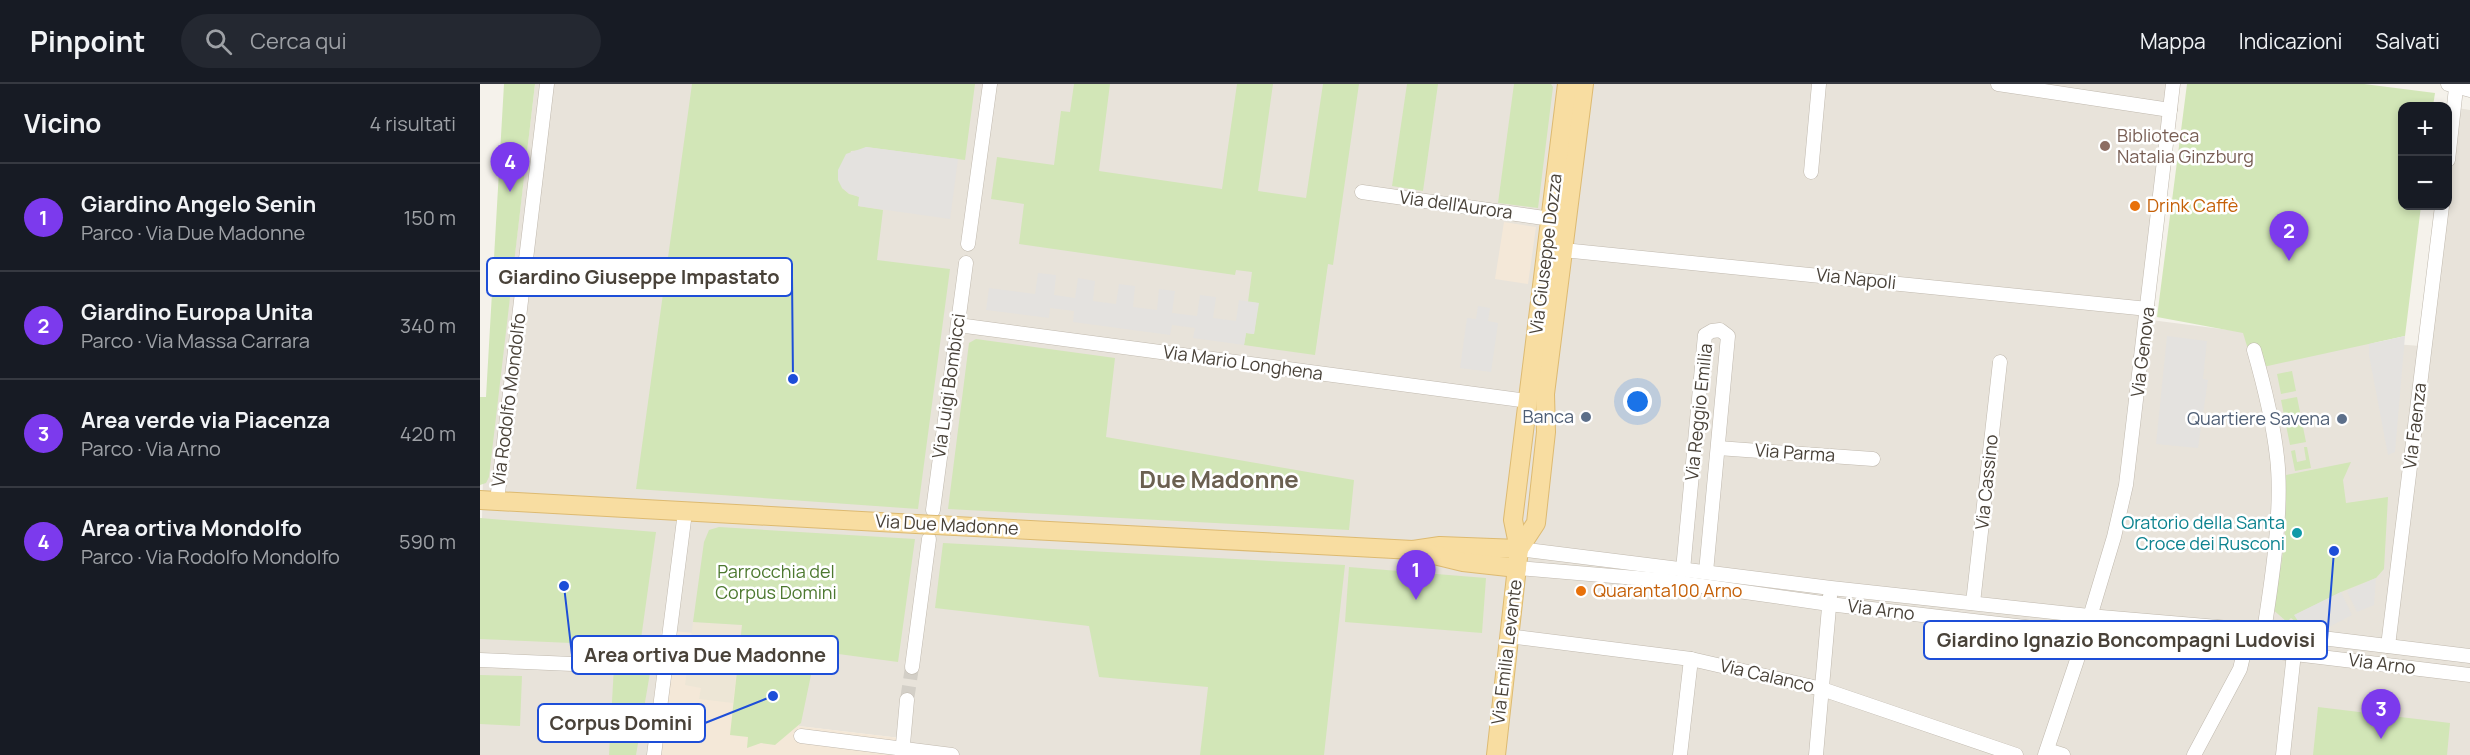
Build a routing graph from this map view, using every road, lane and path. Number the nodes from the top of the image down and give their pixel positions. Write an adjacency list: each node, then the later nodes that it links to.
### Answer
1 (547, 84): 25 (street, Via Rodolfo Mondolfo)
2 (990, 84): 15 (street)
3 (1568, 84): 14 (main road, Via Giuseppe Dozza)
4 (1584, 84): 16 (main road, Via Giuseppe Dozza)
5 (1819, 84): 11 (street)
6 (1998, 84): 9 (street)
7 (2173, 84): 9 (street, Via Genova)
8 (2458, 87): 10 (street)
9 (2170, 110): 18 (street, Via Genova)
10 (2449, 156)
11 (1811, 172)
12 (1362, 192): 14 (street, Via dell'Aurora)
13 (2442, 210): 41 (street, Via Faenza)
14 (1551, 219): 22 (main road, Via Giuseppe Dozza)
15 (968, 244)
16 (1563, 250): 18 (street, Via Napoli); 22 (main road, Via Giuseppe Dozza)
17 (966, 263): 19 (street, Via Luigi Bombicci)
18 (2148, 309): 37 (street, Via Genova)
19 (958, 325): 22 (street, Via Mario Longhena); 26 (street, Via Luigi Bombicci)
20 (2254, 350): 38 (street)
21 (2001, 362): 35 (street, Via Cassino)
22 (1536, 398): 29 (main road, Via Giuseppe Dozza); 29 (main road, Via Giuseppe Dozza)
23 (1718, 448): 24 (street, Via Parma); 32 (street, Via Reggio Emilia); 33 (street, Via Reggio Emilia)
24 (1873, 459)
25 (489, 500): 27 (main road, Via Due Madonne)
26 (933, 510)
27 (685, 512): 30 (main road, Via Due Madonne, bridge); 48 (street)
28 (929, 539): 47 (street)
29 (1520, 549): 30 (main road, Via Due Madonne); 31 (main road, Via Emilia Levante); 32 (street, Via Arno)
30 (1413, 550): 31 (main road, Via Due Madonne)
31 (1517, 568): 36 (street, Via Arno); 40 (main road, Via Emilia Levante)
32 (1683, 570): 33 (street, Via Arno)
33 (1706, 572): 34 (street, Via Arno)
34 (1831, 588): 35 (street, Via Arno); 36 (street, Via Arno)
35 (1973, 603): 37 (street, Via Arno)
36 (1829, 604): 39 (street, Via Arno); 50 (street)
37 (2089, 616): 38 (street, Via Arno); 39 (street, Via Genova)
38 (2264, 631): 41 (street, Via Arno)
39 (2084, 634): 42 (street, Via Arno); 54 (street, Via Genova)
40 (1508, 636): 45 (street, Via Calanco); 57 (main road, Via Emilia Levante)
41 (2388, 646): 44 (street, Via Arno)
42 (2245, 648): 43 (street, Via Arno); 62 (street)
43 (2294, 653): 49 (street, Via Arno); 63 (street)
44 (2470, 656)
45 (1691, 659): 50 (street, Via Calanco); 58 (street)
46 (480, 660): 48 (street)
47 (912, 667)
48 (666, 668): 55 (street)
49 (2470, 675)
50 (1822, 689): 59 (street); 60 (street, Via Calanco)
51 (907, 700): 53 (street)
52 (801, 736): 53 (street)
53 (902, 752): 56 (street)
54 (2046, 752): 61 (street)
55 (654, 755)
56 (952, 755)
57 (1496, 755)
58 (1680, 755)
59 (1816, 755)
60 (2016, 755)
61 (2063, 755)
62 (2194, 755)
63 (2283, 755)

